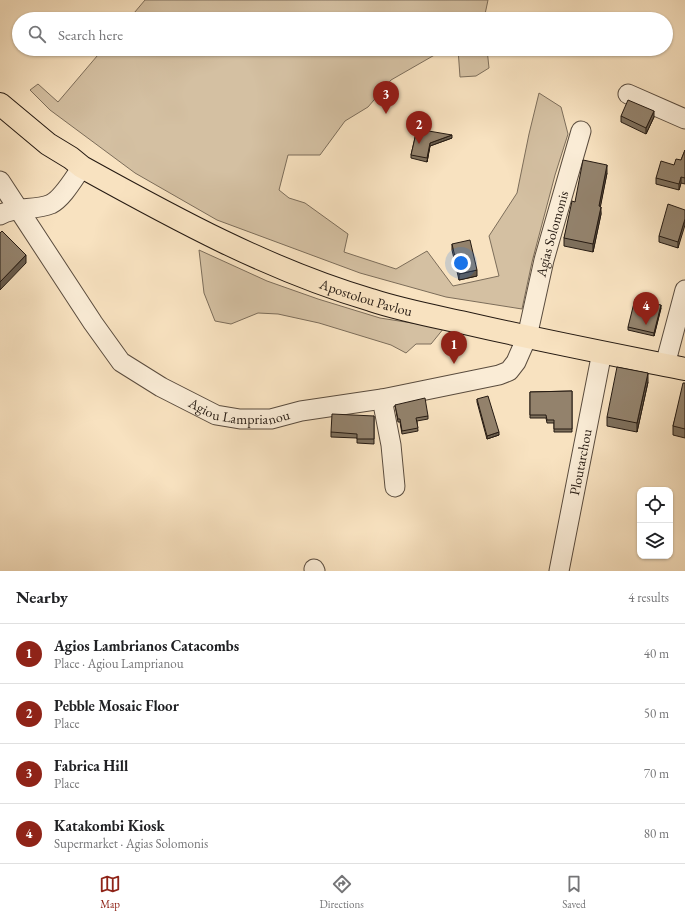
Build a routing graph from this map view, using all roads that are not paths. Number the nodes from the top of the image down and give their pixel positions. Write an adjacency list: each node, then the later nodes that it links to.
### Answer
1 (0, 90): 6 (main road)
2 (628, 94): 4 (street)
3 (0, 104): 6 (main road, Apostolou Pavlou)
4 (685, 119)
5 (581, 131): 11 (street, Agias Solomonis)
6 (77, 162): 8 (street); 11 (main road, Apostolou Pavlou)
7 (0, 181): 8 (street, Agiou Lamprianou)
8 (19, 209): 9 (street); 14 (street, Agiou Lamprianou)
9 (0, 216)
10 (685, 290): 13 (street)
11 (527, 337): 12 (main road, Apostolou Pavlou); 14 (street, Agiou Lamprianou)
12 (602, 352): 13 (main road, Apostolou Pavlou); 16 (street, Ploutarchou)
13 (675, 367)
14 (382, 398): 15 (street)
15 (395, 487)
16 (559, 571)

